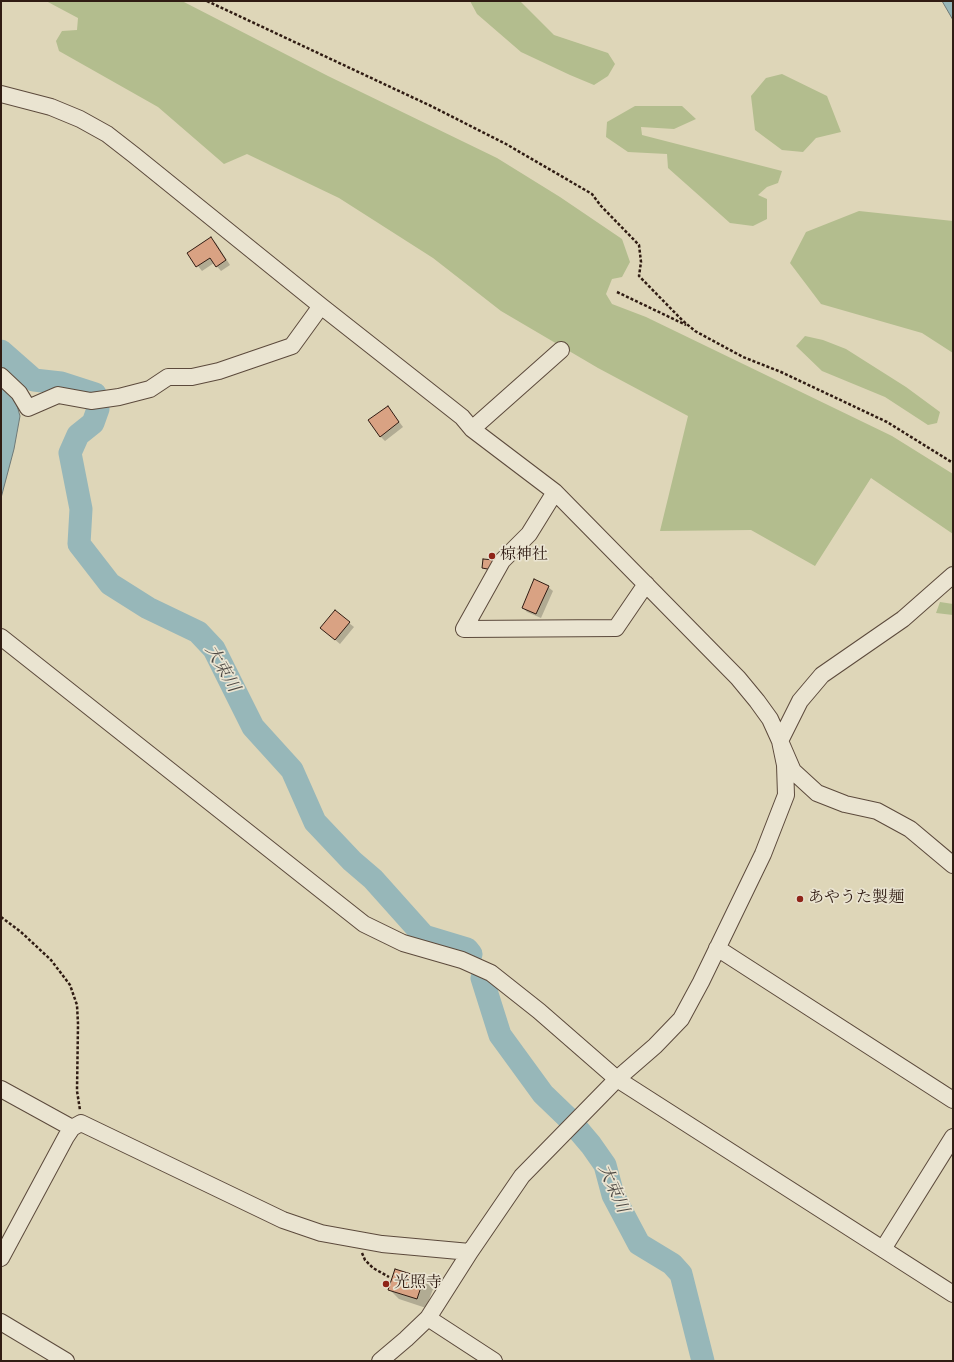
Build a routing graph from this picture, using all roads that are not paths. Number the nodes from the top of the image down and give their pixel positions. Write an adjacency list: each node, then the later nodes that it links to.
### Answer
1 (1, 94): 2 (street)
2 (321, 306): 4 (street); 5 (street)
3 (561, 350): 5 (street)
4 (1, 376)
5 (472, 429): 6 (street)
6 (555, 492): 8 (street); 8 (street)
7 (953, 575): 10 (street)
8 (646, 584): 10 (street)
9 (1, 637): 13 (street)
10 (780, 741): 11 (street); 12 (street)
11 (953, 865)
12 (717, 948): 13 (street); 15 (street)
13 (617, 1079): 18 (street); 19 (street)
14 (1, 1089): 16 (street)
15 (953, 1100)
16 (77, 1126): 19 (street); 20 (street)
17 (953, 1137): 18 (street)
18 (882, 1249): 21 (street)
19 (470, 1252): 22 (street)
20 (1, 1258)
21 (953, 1294)
22 (428, 1318): 25 (street); 26 (street)
23 (1, 1322): 24 (street)
24 (66, 1361)
25 (380, 1361)
26 (494, 1361)

